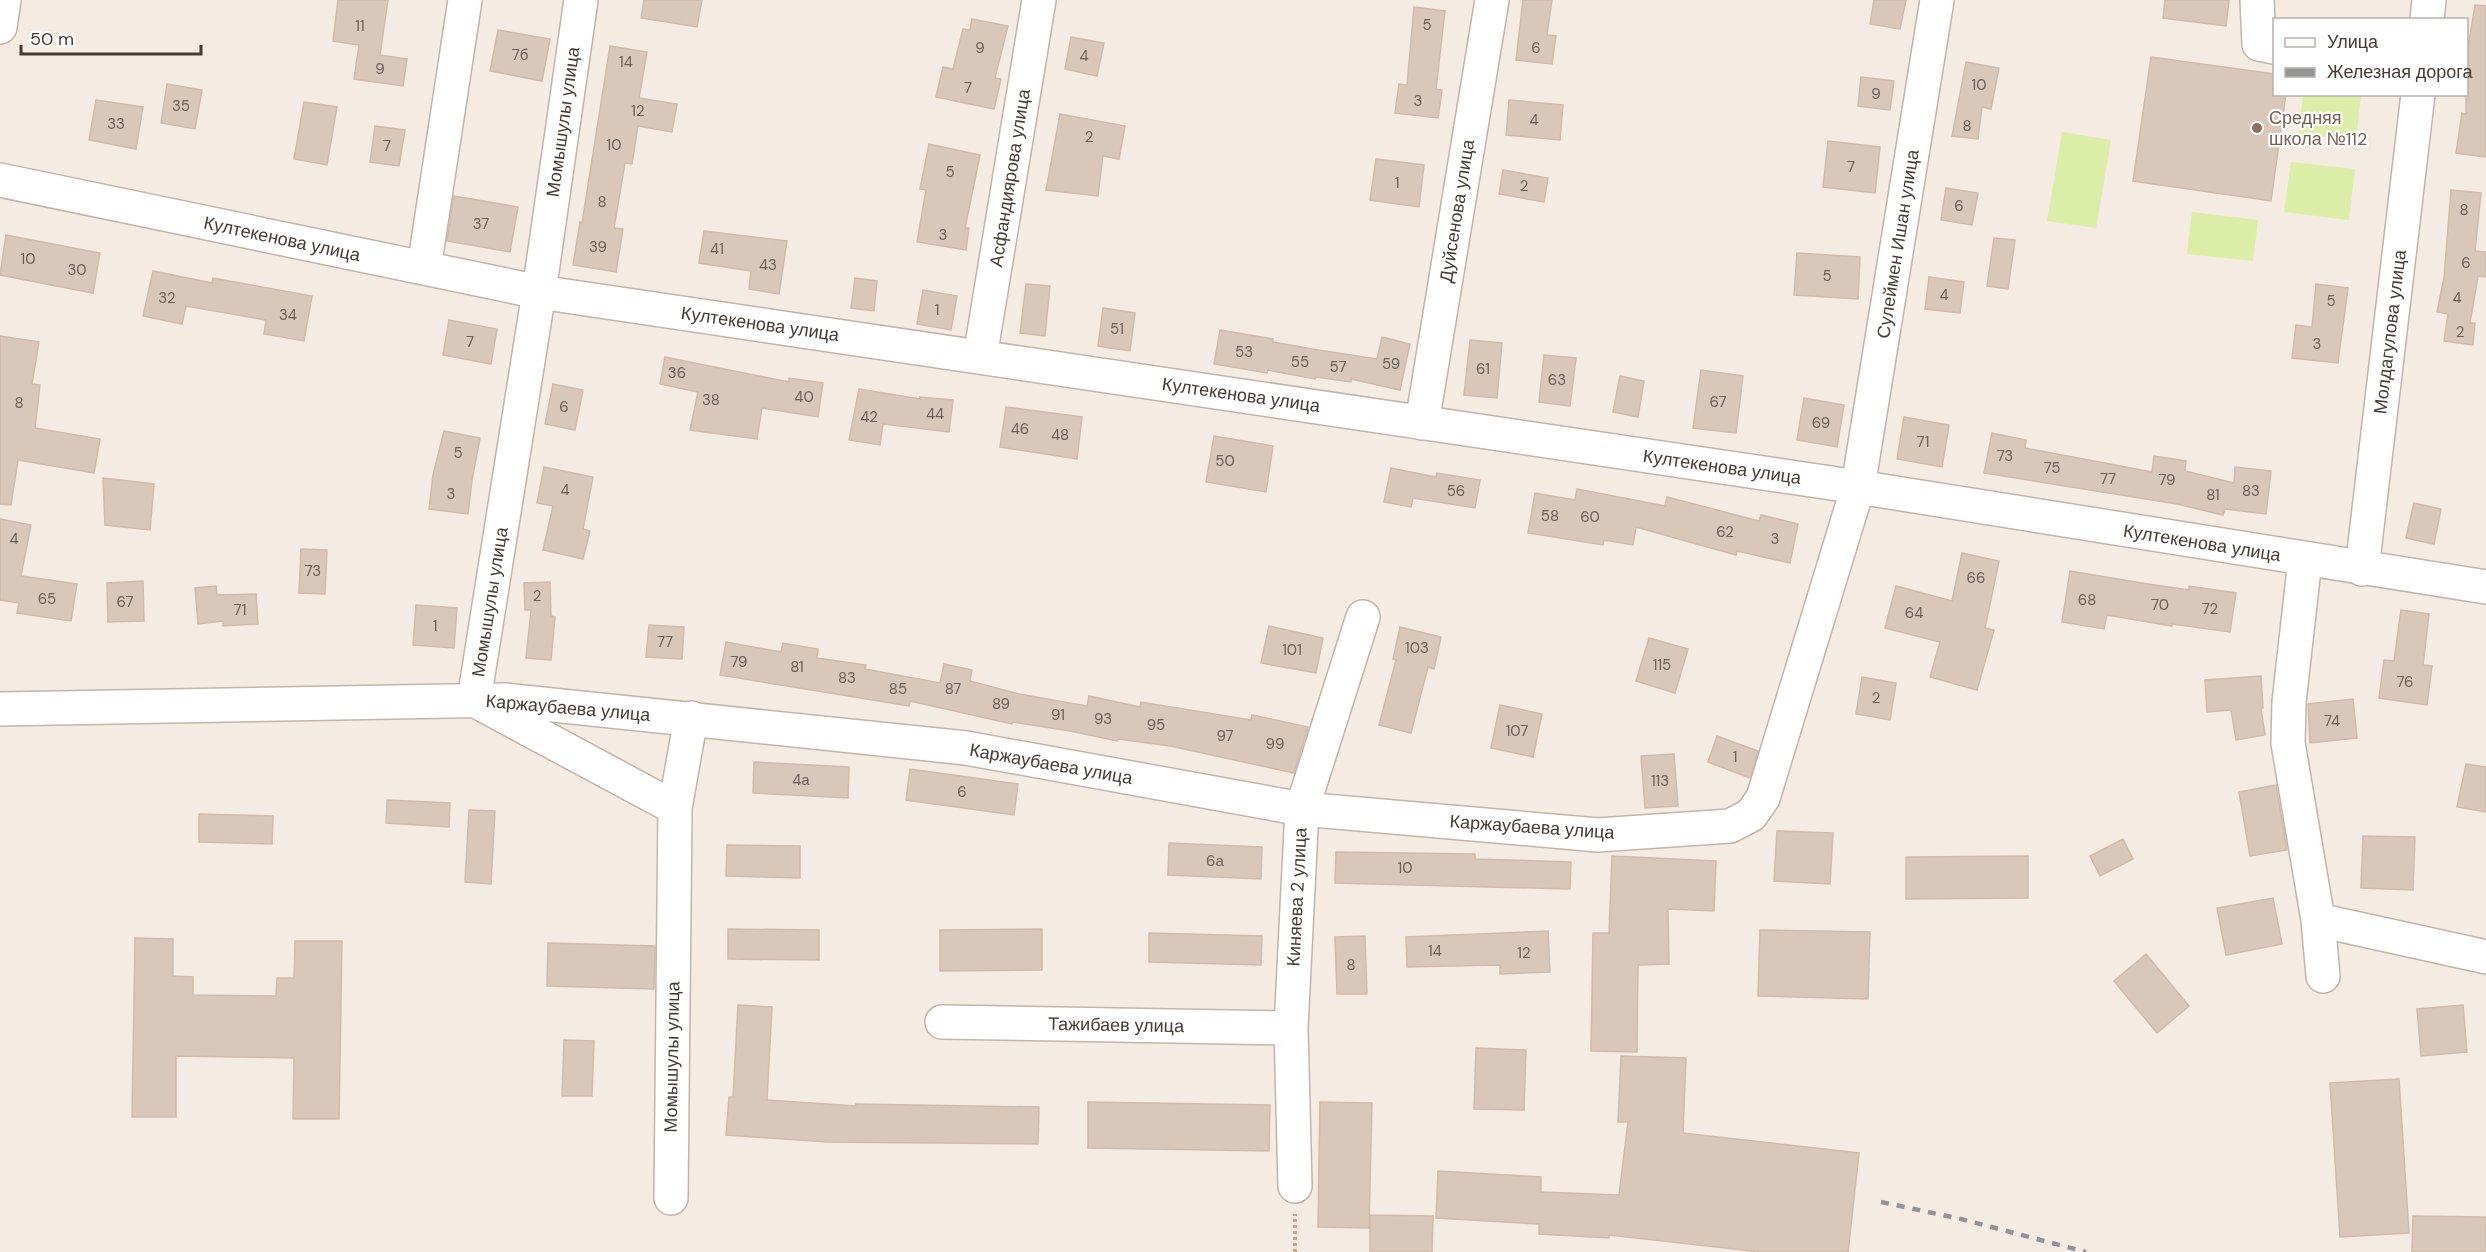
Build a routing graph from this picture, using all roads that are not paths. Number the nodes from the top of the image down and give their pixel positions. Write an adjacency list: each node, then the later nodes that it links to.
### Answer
1 (4, 0): 10 (street)
2 (465, 0): 14 (street)
3 (581, 0): 15 (street, Момышулы улица)
4 (1039, 0): 16 (street, Асфандиярова улица)
5 (1492, 0): 17 (street, Дуйсенова улица)
6 (1937, 0): 18 (street, Сулеймен Ишан улица)
7 (2257, 0): 11 (street)
8 (2429, 0): 9 (street)
9 (2427, 18)
10 (0, 27)
11 (2273, 46)
12 (2418, 96): 20 (street, Молдагулова улица)
13 (0, 180): 14 (street, Култекенова улица)
14 (424, 268): 15 (street, Култекенова улица)
15 (539, 292): 16 (street, Култекенова улица); 23 (street, Момышулы улица)
16 (980, 357): 17 (street, Култекенова улица)
17 (1422, 423): 18 (street, Култекенова улица)
18 (1858, 487): 19 (street, Култекенова улица); 27 (street, Каржаубаева улица)
19 (2305, 560): 20 (street, Култекенова улица); 28 (street)
20 (2362, 569): 21 (street, Култекенова улица)
21 (2486, 587)
22 (1363, 617): 27 (street, Киняева 2 улица)
23 (474, 700): 24 (street, Каржаубаева улица); 25 (street, Каржаубаева улица); 26 (street, Момышулы улица)
24 (0, 709)
25 (691, 718): 26 (street); 27 (street, Каржаубаева улица)
26 (675, 808): 34 (street, Момышулы улица)
27 (1302, 809): 32 (street, Киняева 2 улица)
28 (2318, 920): 29 (street); 30 (street)
29 (2486, 957)
30 (2323, 976)
31 (942, 1022): 32 (street, Тажибаев улица)
32 (1291, 1028): 33 (street, Киняева 2 улица)
33 (1295, 1186)
34 (671, 1198)

